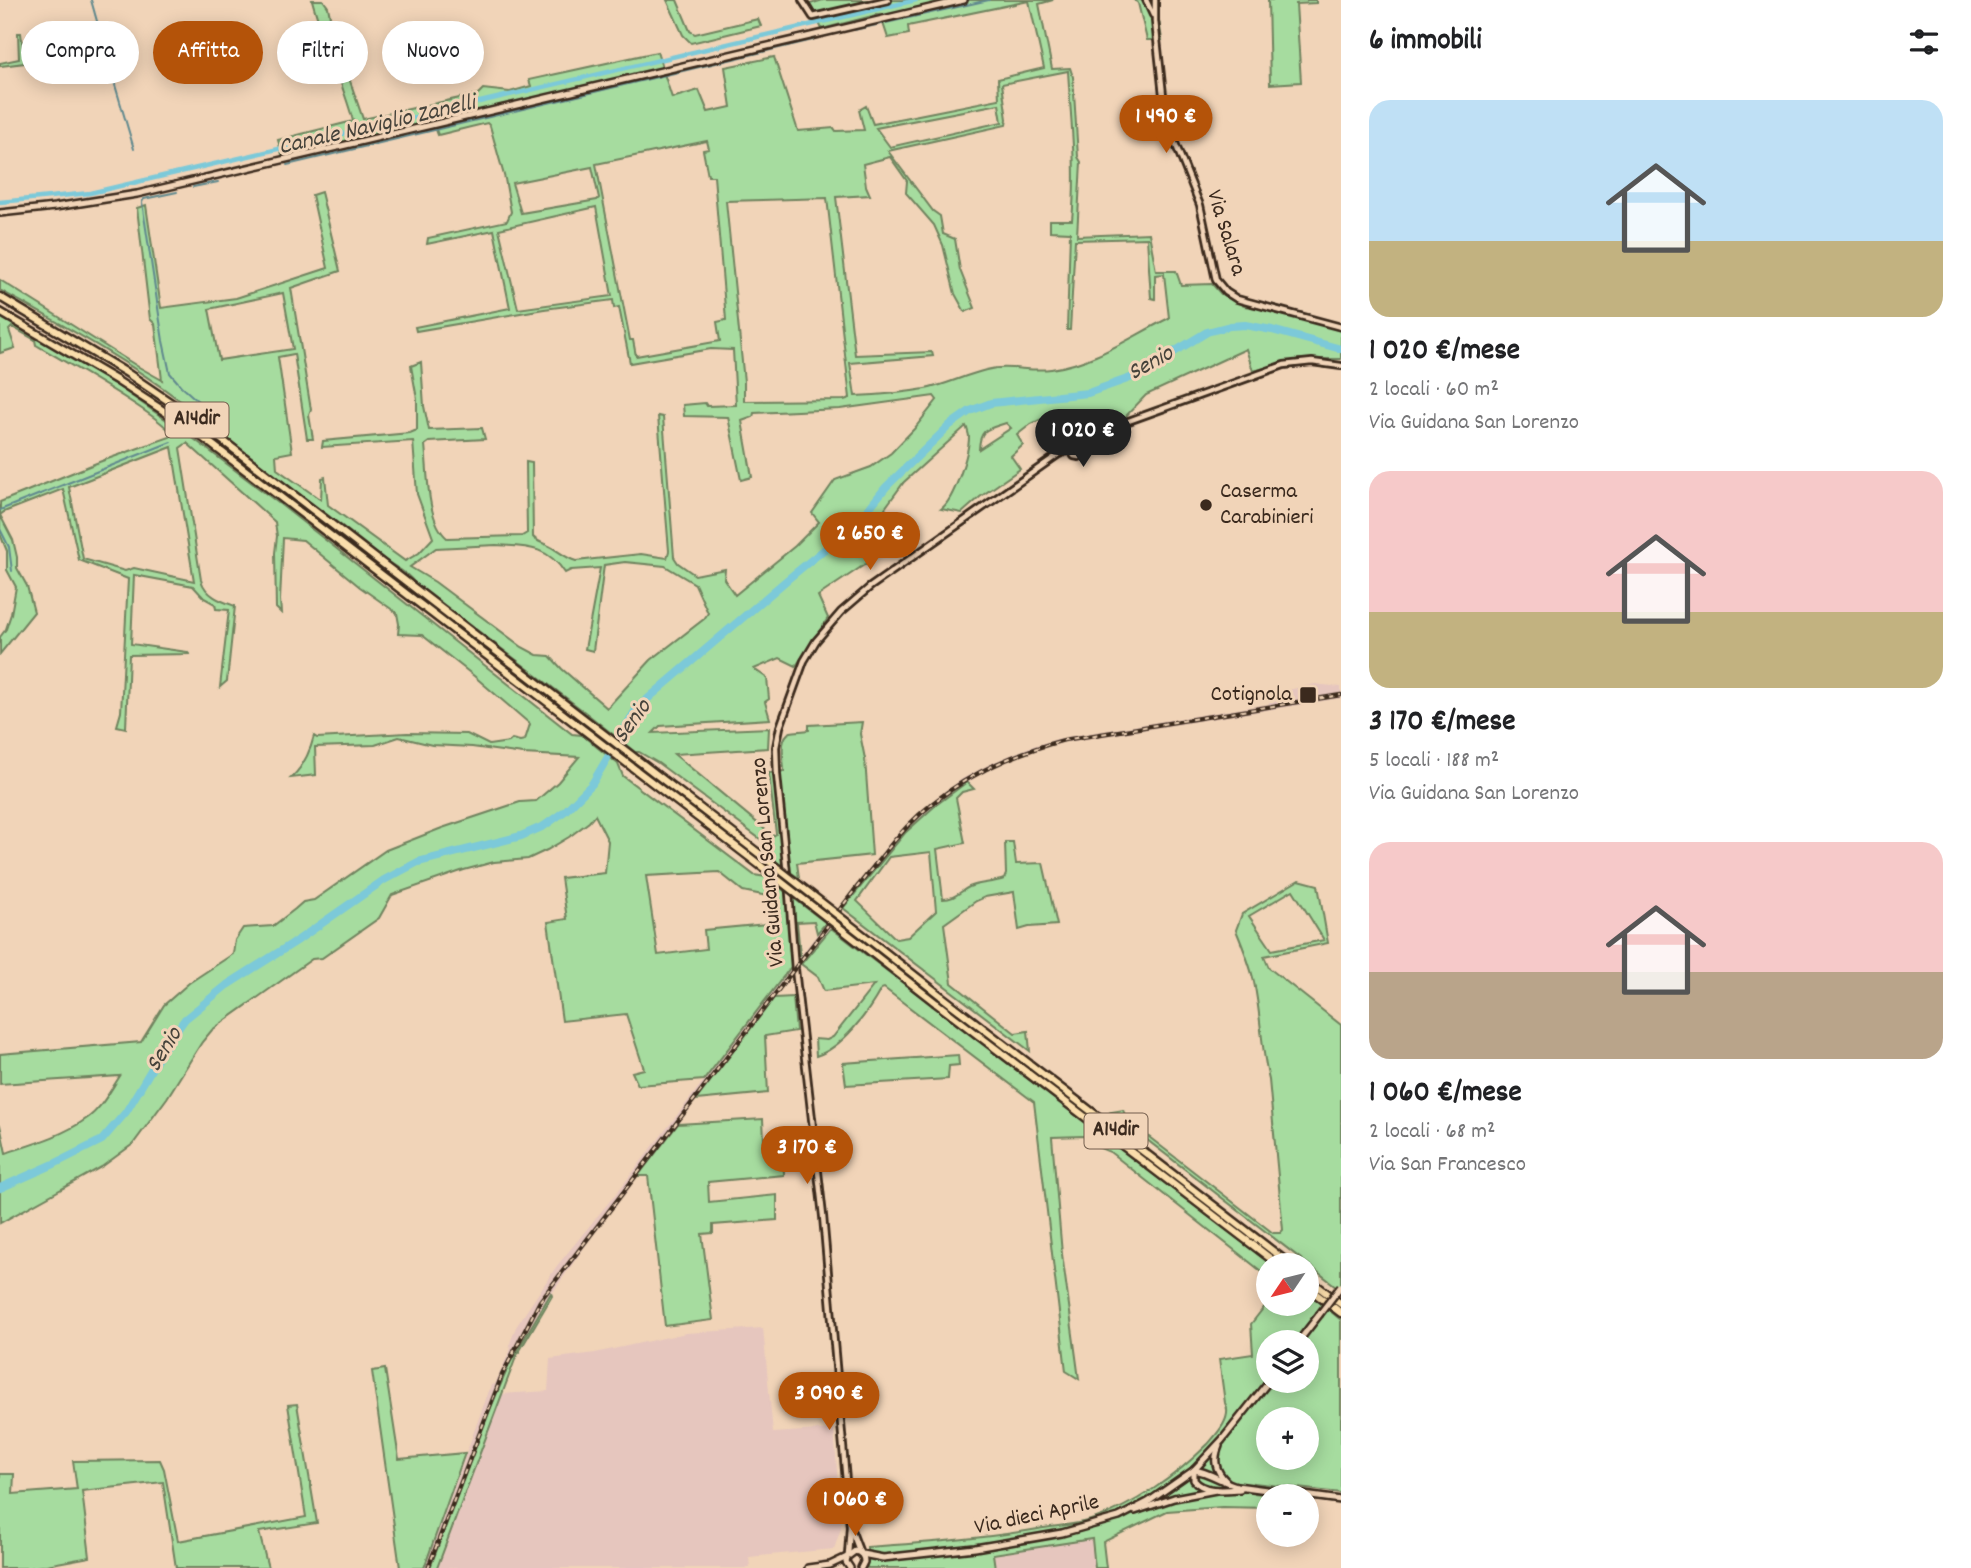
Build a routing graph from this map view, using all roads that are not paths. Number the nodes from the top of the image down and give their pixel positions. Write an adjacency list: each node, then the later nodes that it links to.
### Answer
1 (802, 0): 2 (street)
2 (888, 0)
3 (964, 0): 7 (main road)
4 (1154, 0): 5 (street); 6 (street, Via Salara)
5 (1146, 1): 6 (street, Via Salara)
6 (1155, 21): 10 (street, Via Salara)
7 (0, 213)
8 (0, 297): 17 (highway, A14dir, bridge)
9 (0, 312): 16 (highway, A14dir, bridge)
10 (1341, 327)
11 (1341, 366): 12 (street)
12 (1103, 430): 13 (street); 14 (street)
13 (1085, 442): 14 (street); 15 (street)
14 (1090, 446): 15 (street)
15 (1073, 452): 32 (street, Via Guidana San Lorenzo)
16 (1263, 1253)
17 (1275, 1253)
18 (1341, 1286): 23 (main road, bridge)
19 (1320, 1287): 21 (highway)
20 (1320, 1297): 22 (highway)
21 (1341, 1302)
22 (1341, 1313)
23 (1307, 1330)
24 (1259, 1393): 25 (main road, Via dieci Aprile)
25 (1222, 1440): 26 (main road, Via dieci Aprile); 27 (main road)
26 (1194, 1470): 27 (main road); 29 (main road); 31 (main road, Via dieci Aprile)
27 (1231, 1485): 28 (main road)
28 (1250, 1489): 29 (main road); 30 (main road)
29 (1216, 1490): 31 (main road)
30 (1341, 1500)
31 (1119, 1517): 35 (main road, Via dieci Aprile)
32 (850, 1527): 33 (street); 34 (street)
33 (861, 1554): 34 (main road, Via dieci Aprile); 35 (main road, Via dieci Aprile); 37 (main road)
34 (847, 1556): 36 (main road, Via dieci Aprile); 39 (main road)
35 (883, 1558): 37 (main road, Via dieci Aprile)
36 (830, 1565): 38 (main road); 39 (main road)
37 (862, 1566)
38 (808, 1568)
39 (849, 1568)

